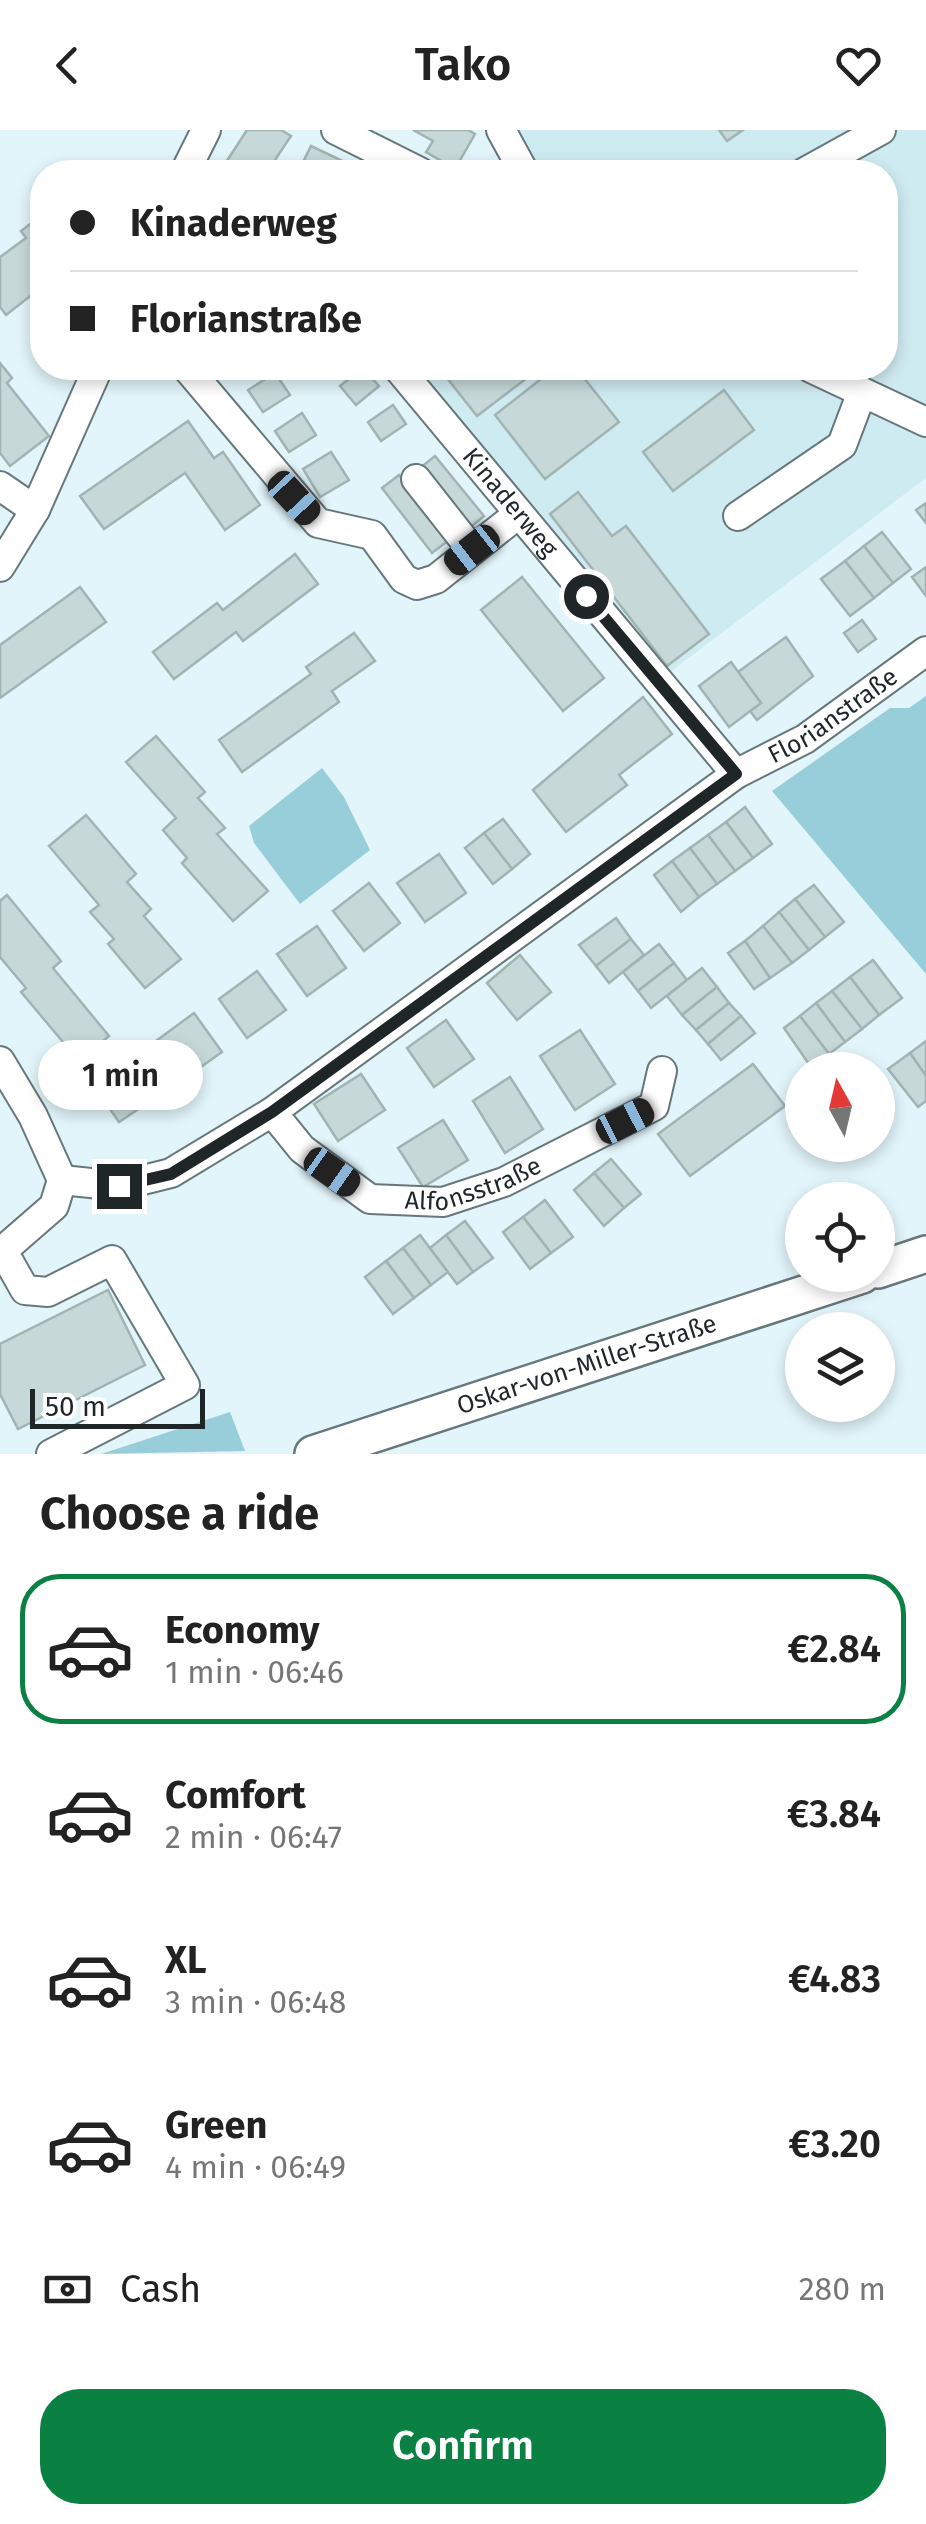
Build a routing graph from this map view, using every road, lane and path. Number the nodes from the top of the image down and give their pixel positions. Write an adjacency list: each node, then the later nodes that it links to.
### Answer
1 (206, 130): 5 (street)
2 (336, 130): 6 (street)
3 (501, 130): 7 (street)
4 (881, 130): 8 (street)
5 (191, 160)
6 (396, 160)
7 (517, 160)
8 (827, 160)
9 (93, 380): 17 (street)
10 (197, 380): 20 (street)
11 (408, 380): 18 (street, Kinaderweg)
12 (836, 380): 13 (street)
13 (862, 392): 14 (street); 19 (street)
14 (926, 422)
15 (416, 479): 20 (street)
16 (0, 486): 17 (street)
17 (35, 510): 21 (street)
18 (517, 515): 20 (street); 23 (street, Kinaderweg)
19 (738, 516)
20 (472, 550)
21 (0, 567)
22 (926, 651): 23 (street, Florianstraße)
23 (736, 774): 26 (street, Florianstraße)
24 (0, 1061): 27 (street)
25 (662, 1070): 26 (street, Alfonsstraße)
26 (272, 1112): 27 (street, Florianstraße)
27 (62, 1180): 28 (street)
28 (1, 1252): 32 (street)
29 (926, 1254): 30 (main road)
30 (895, 1264)
31 (810, 1292): 33 (main road, Oskar-von-Miller-Straße)
32 (51, 1454)
33 (313, 1454)

